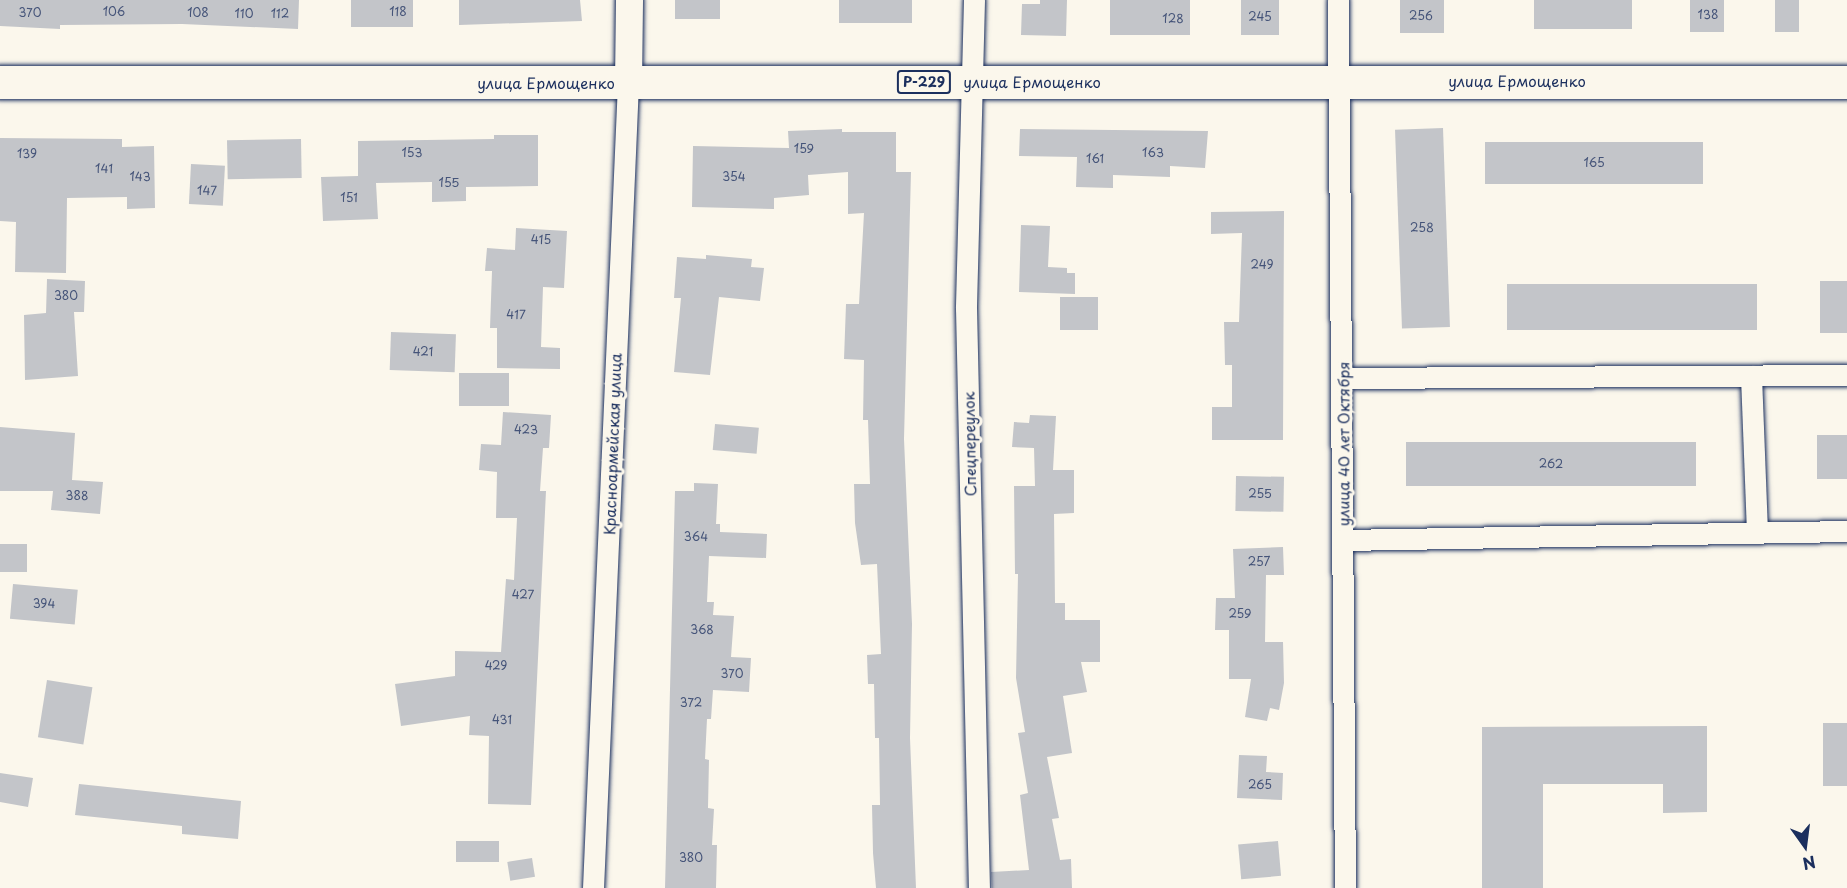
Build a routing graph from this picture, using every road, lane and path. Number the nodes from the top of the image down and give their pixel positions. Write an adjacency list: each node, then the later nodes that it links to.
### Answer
1 (629, 0): 6 (street, Красноармейская улица)
2 (974, 0): 7 (street, Спецпереулок)
3 (1338, 0): 4 (street, улица 40 лет Октября)
4 (1338, 81): 7 (highway, улица Ермощенко / Р-229); 8 (highway, улица Ермощенко / Р-229); 11 (street, улица 40 лет Октября)
5 (0, 82): 6 (highway, улица Ермощенко / Р-229)
6 (628, 82): 7 (highway, улица Ермощенко / Р-229); 15 (street, Красноармейская улица)
7 (973, 82): 16 (street, Спецпереулок)
8 (1847, 82)
9 (1847, 375): 10 (street)
10 (1751, 376): 11 (street); 13 (street)
11 (1343, 378): 14 (street, улица 40 лет Октября)
12 (1847, 531): 13 (street)
13 (1757, 532): 14 (street)
14 (1343, 540): 17 (street, улица 40 лет Октября)
15 (593, 888)
16 (979, 888)
17 (1345, 888)

